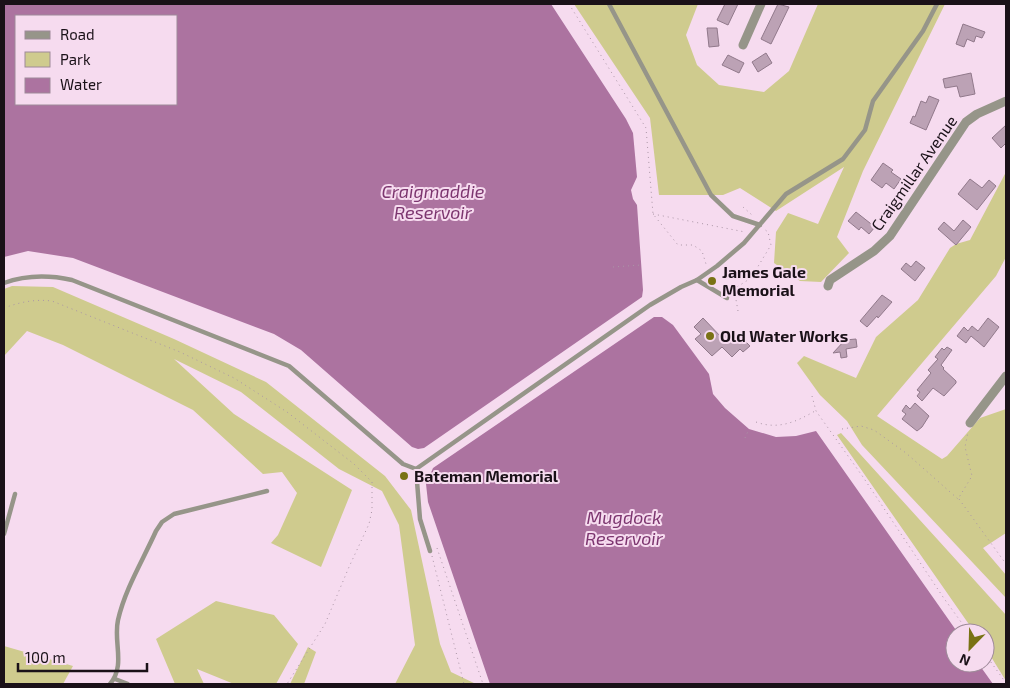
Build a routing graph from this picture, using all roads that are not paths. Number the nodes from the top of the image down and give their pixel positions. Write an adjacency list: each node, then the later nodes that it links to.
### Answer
1 (609, 4): 6 (lane)
2 (762, 4): 4 (street)
3 (937, 4): 6 (lane)
4 (743, 45)
5 (1006, 101): 9 (street, Craigmillar Avenue)
6 (760, 225): 7 (lane)
7 (697, 280): 10 (lane); 13 (lane)
8 (4, 283): 13 (lane)
9 (828, 286)
10 (726, 298)
11 (1006, 376): 12 (street)
12 (970, 424)
13 (416, 469): 17 (lane)
14 (267, 491): 18 (lane)
15 (15, 494): 16 (lane)
16 (4, 534)
17 (430, 551)
18 (115, 679): 19 (lane); 20 (lane)
19 (110, 684)
20 (128, 684)

